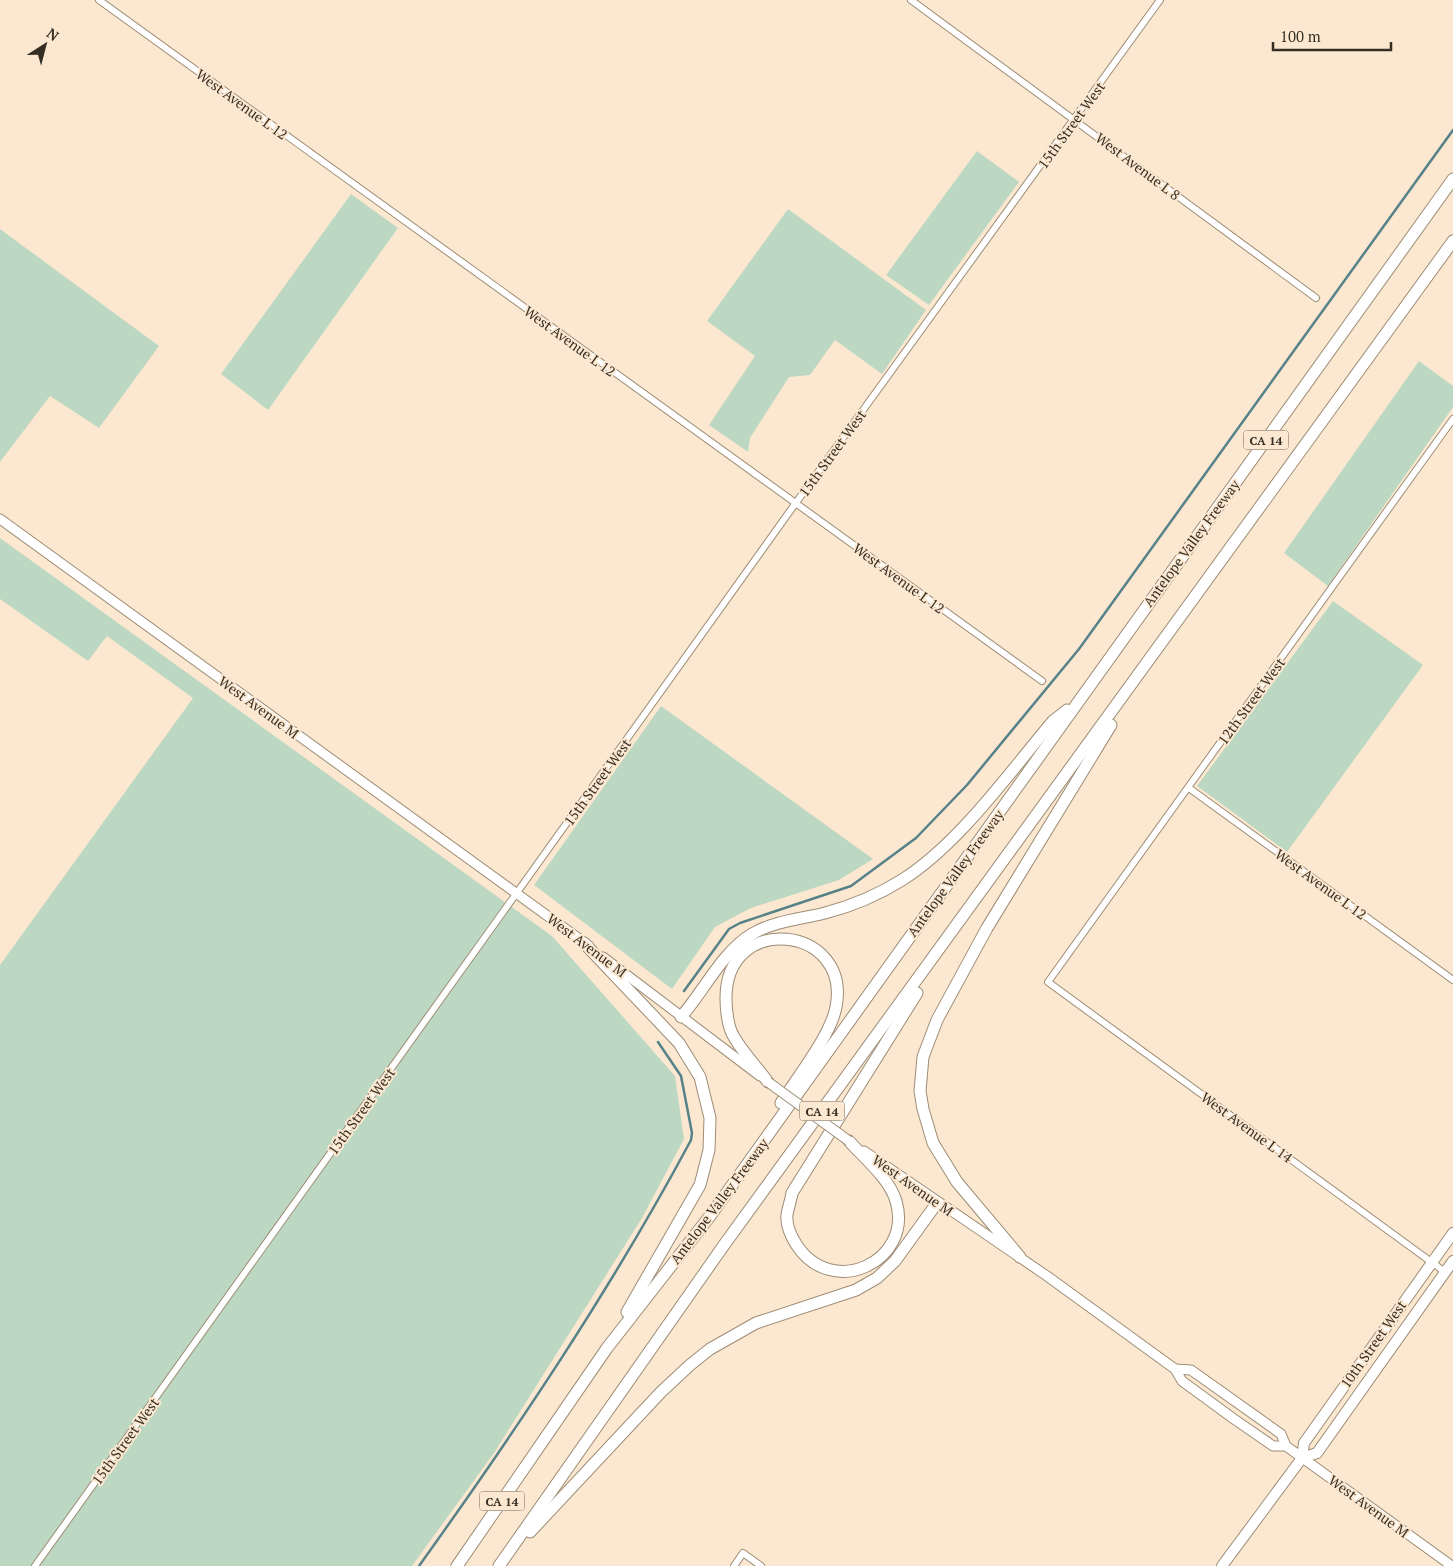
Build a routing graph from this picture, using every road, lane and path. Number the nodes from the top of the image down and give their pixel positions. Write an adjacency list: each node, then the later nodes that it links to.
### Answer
1 (100, 0): 9 (street, West Avenue L 12)
2 (912, 0): 4 (street, West Avenue L 8)
3 (1160, 0): 4 (street, 15th Street West)
4 (1075, 120): 7 (street, West Avenue L 8); 9 (street, 15th Street West)
5 (1453, 179): 13 (highway, Antelope Valley Freeway / CA 14)
6 (1453, 241): 11 (highway, Antelope Valley Freeway / CA 14)
7 (1316, 298)
8 (1453, 419): 14 (street, 12th Street West)
9 (795, 504): 12 (street, West Avenue L 12); 15 (street, 15th Street West)
10 (0, 519): 15 (main road, West Avenue M)
11 (1147, 664): 16 (highway, Antelope Valley Freeway / CA 14); 26 (highway)
12 (1042, 682)
13 (1078, 701): 20 (highway); 24 (highway, Antelope Valley Freeway / CA 14)
14 (1189, 788): 18 (street, West Avenue L 12); 19 (street, 12th Street West)
15 (517, 893): 17 (main road, West Avenue M); 35 (street, 15th Street West)
16 (966, 914): 22 (highway); 34 (highway, Antelope Valley Freeway / CA 14)
17 (584, 942): 20 (main road, West Avenue M); 30 (highway)
18 (1453, 980)
19 (1048, 982): 28 (street, West Avenue L 14)
20 (682, 1017): 21 (main road, West Avenue M)
21 (768, 1082): 22 (main road, West Avenue M, bridge); 24 (highway)
22 (849, 1141): 23 (main road, West Avenue M)
23 (937, 1203): 26 (main road, West Avenue M); 34 (highway)
24 (710, 1216): 30 (highway, Antelope Valley Freeway / CA 14)
25 (1453, 1232): 28 (main road, 10th Street West)
26 (1020, 1257): 31 (main road, West Avenue M)
27 (1453, 1261): 29 (main road, 10th Street West)
28 (1432, 1262): 29 (street, West Avenue L 14); 33 (main road, 10th Street West)
29 (1446, 1272): 33 (main road, 10th Street West)
30 (607, 1348): 36 (highway, Antelope Valley Freeway / CA 14)
31 (1175, 1369): 32 (main road, West Avenue M); 32 (main road, West Avenue M)
32 (1286, 1446): 33 (main road, West Avenue M)
33 (1302, 1458): 39 (main road, 10th Street West); 40 (main road, West Avenue M)
34 (501, 1564)
35 (35, 1566)
36 (457, 1566)
37 (734, 1566): 38 (street)
38 (761, 1566)
39 (1222, 1566)
40 (1452, 1566)

